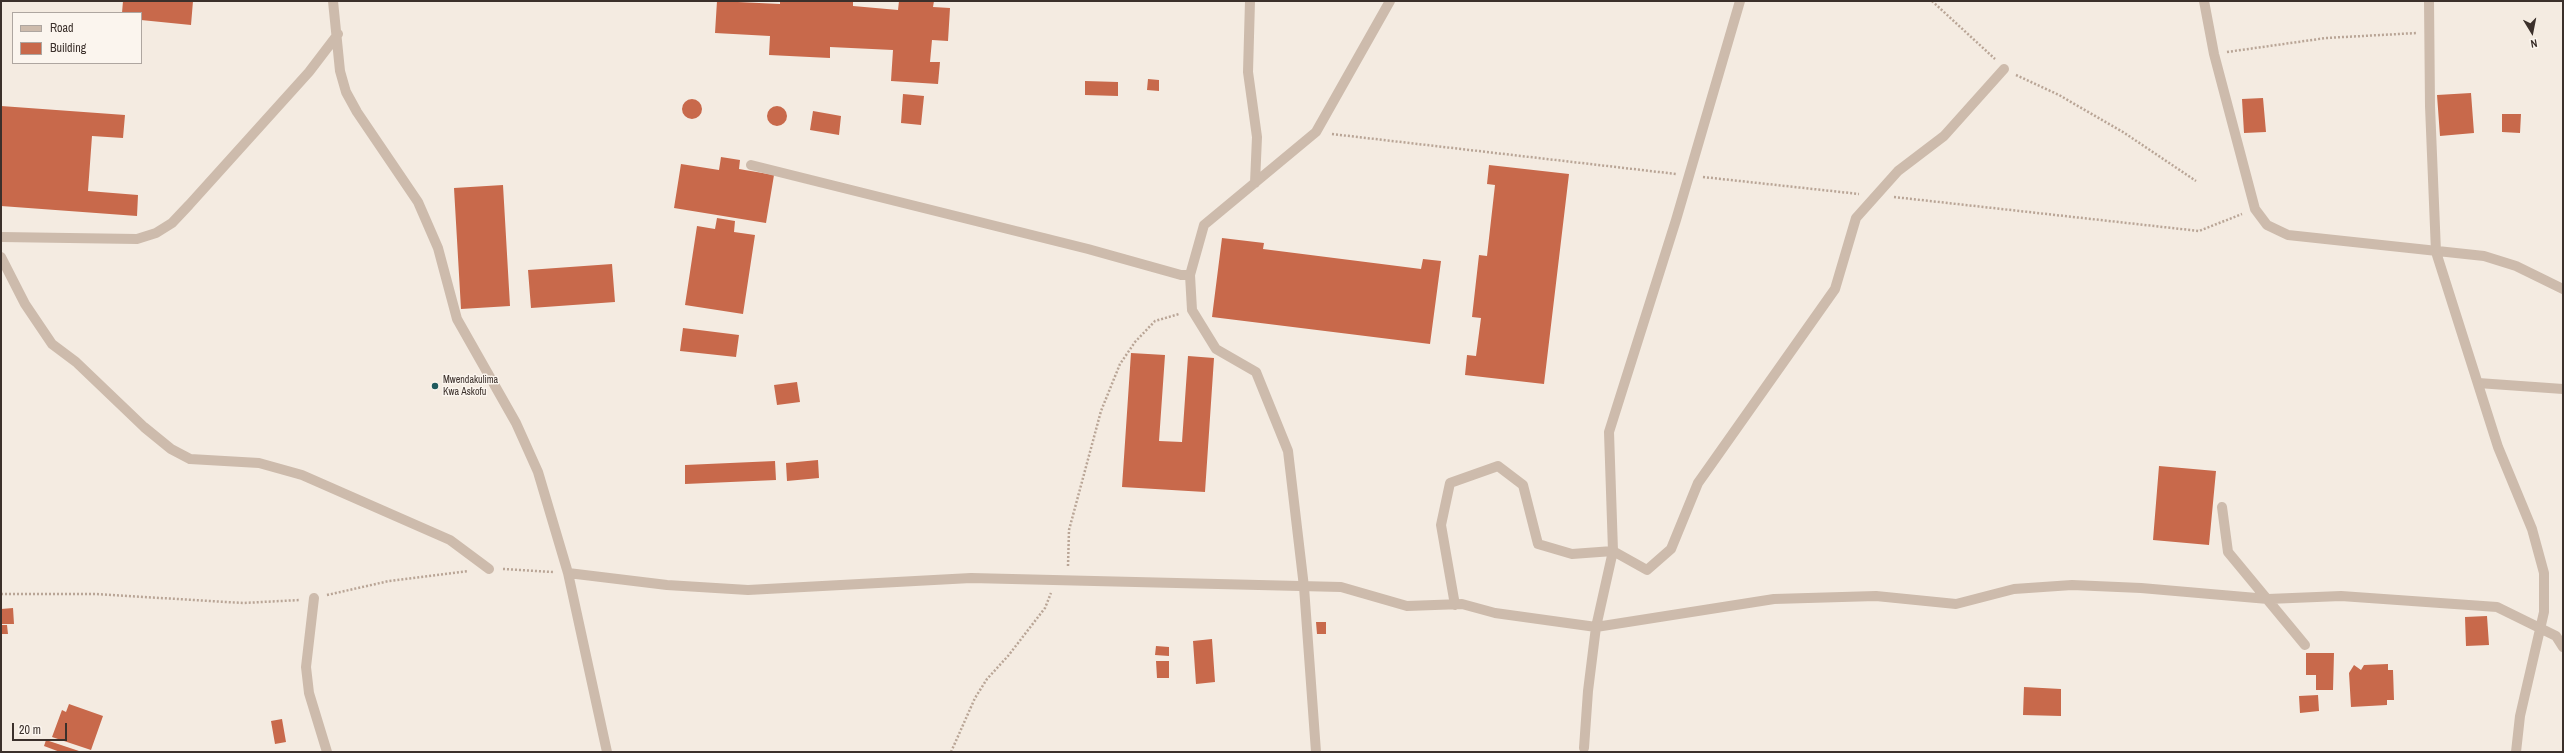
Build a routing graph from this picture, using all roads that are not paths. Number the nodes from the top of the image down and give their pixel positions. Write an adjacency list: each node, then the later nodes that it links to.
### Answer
1 (333, 1): 7 (street)
2 (1250, 1): 10 (street)
3 (1390, 1): 10 (street)
4 (1740, 1): 19 (street)
5 (2204, 1): 12 (street)
6 (2429, 1): 12 (street)
7 (338, 34): 11 (street); 21 (street)
8 (2004, 69): 19 (street)
9 (751, 165): 14 (street)
10 (1255, 183): 14 (street)
11 (1, 237)
12 (2436, 252): 15 (street); 16 (street)
13 (1, 257): 20 (street)
14 (1190, 275): 22 (street)
15 (2563, 289)
16 (2478, 383): 17 (street); 27 (street)
17 (2563, 389)
18 (2222, 507): 24 (street)
19 (1613, 551): 25 (street); 26 (street)
20 (489, 569)
21 (568, 573): 22 (street); 32 (street)
22 (1304, 587): 25 (street); 33 (street)
23 (314, 598): 31 (street)
24 (2268, 599): 26 (street); 27 (street); 28 (street)
25 (1455, 605): 26 (street)
26 (1596, 627): 30 (street)
27 (2540, 629): 29 (street); 34 (street)
28 (2304, 645)
29 (2563, 647)
30 (1584, 748)
31 (327, 752)
32 (607, 752)
33 (1316, 752)
34 (2516, 752)

